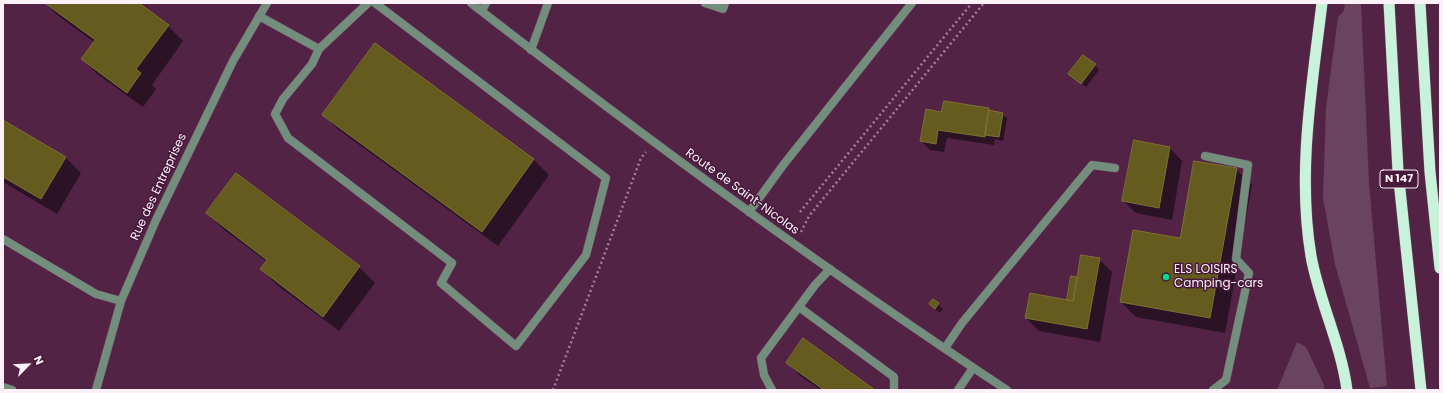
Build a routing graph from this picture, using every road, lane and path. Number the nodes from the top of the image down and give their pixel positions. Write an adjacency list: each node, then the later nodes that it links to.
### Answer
1 (267, 3): 16 (street, Rue des Entreprises)
2 (368, 3): 17 (street)
3 (375, 3): 17 (street)
4 (471, 3): 15 (street, Route de Saint-Nicolas)
5 (486, 3): 15 (street)
6 (548, 3): 18 (street)
7 (705, 3): 8 (street)
8 (725, 3)
9 (912, 3): 22 (street)
10 (972, 3): 23 (path)
11 (984, 3): 25 (path)
12 (1322, 3): 41 (highway)
13 (1389, 3): 42 (highway, N 147)
14 (1420, 3): 26 (highway, N 147)
15 (482, 11): 18 (street, Route de Saint-Nicolas)
16 (260, 16): 17 (street); 28 (street, Rue des Entreprises)
17 (319, 49)
18 (531, 50): 22 (street, Route de Saint-Nicolas)
19 (646, 152): 35 (path)
20 (1205, 156): 40 (street)
21 (1115, 168): 30 (street)
22 (749, 212): 25 (street, Route de Saint-Nicolas)
23 (800, 212)
24 (3, 239): 28 (street)
25 (794, 244): 27 (street, Route de Saint-Nicolas)
26 (1440, 268)
27 (830, 269): 29 (street); 30 (street, Route de Saint-Nicolas)
28 (121, 301): 34 (street, Rue des Entreprises)
29 (799, 307): 36 (street); 37 (street)
30 (945, 348): 31 (street, Route de Saint-Nicolas)
31 (973, 368): 38 (street); 39 (street, Route de Saint-Nicolas)
32 (3, 387): 33 (street)
33 (12, 390)
34 (96, 390)
35 (553, 390)
36 (772, 390)
37 (894, 390)
38 (958, 390)
39 (1007, 390)
40 (1213, 390)
41 (1347, 390)
42 (1421, 390)

